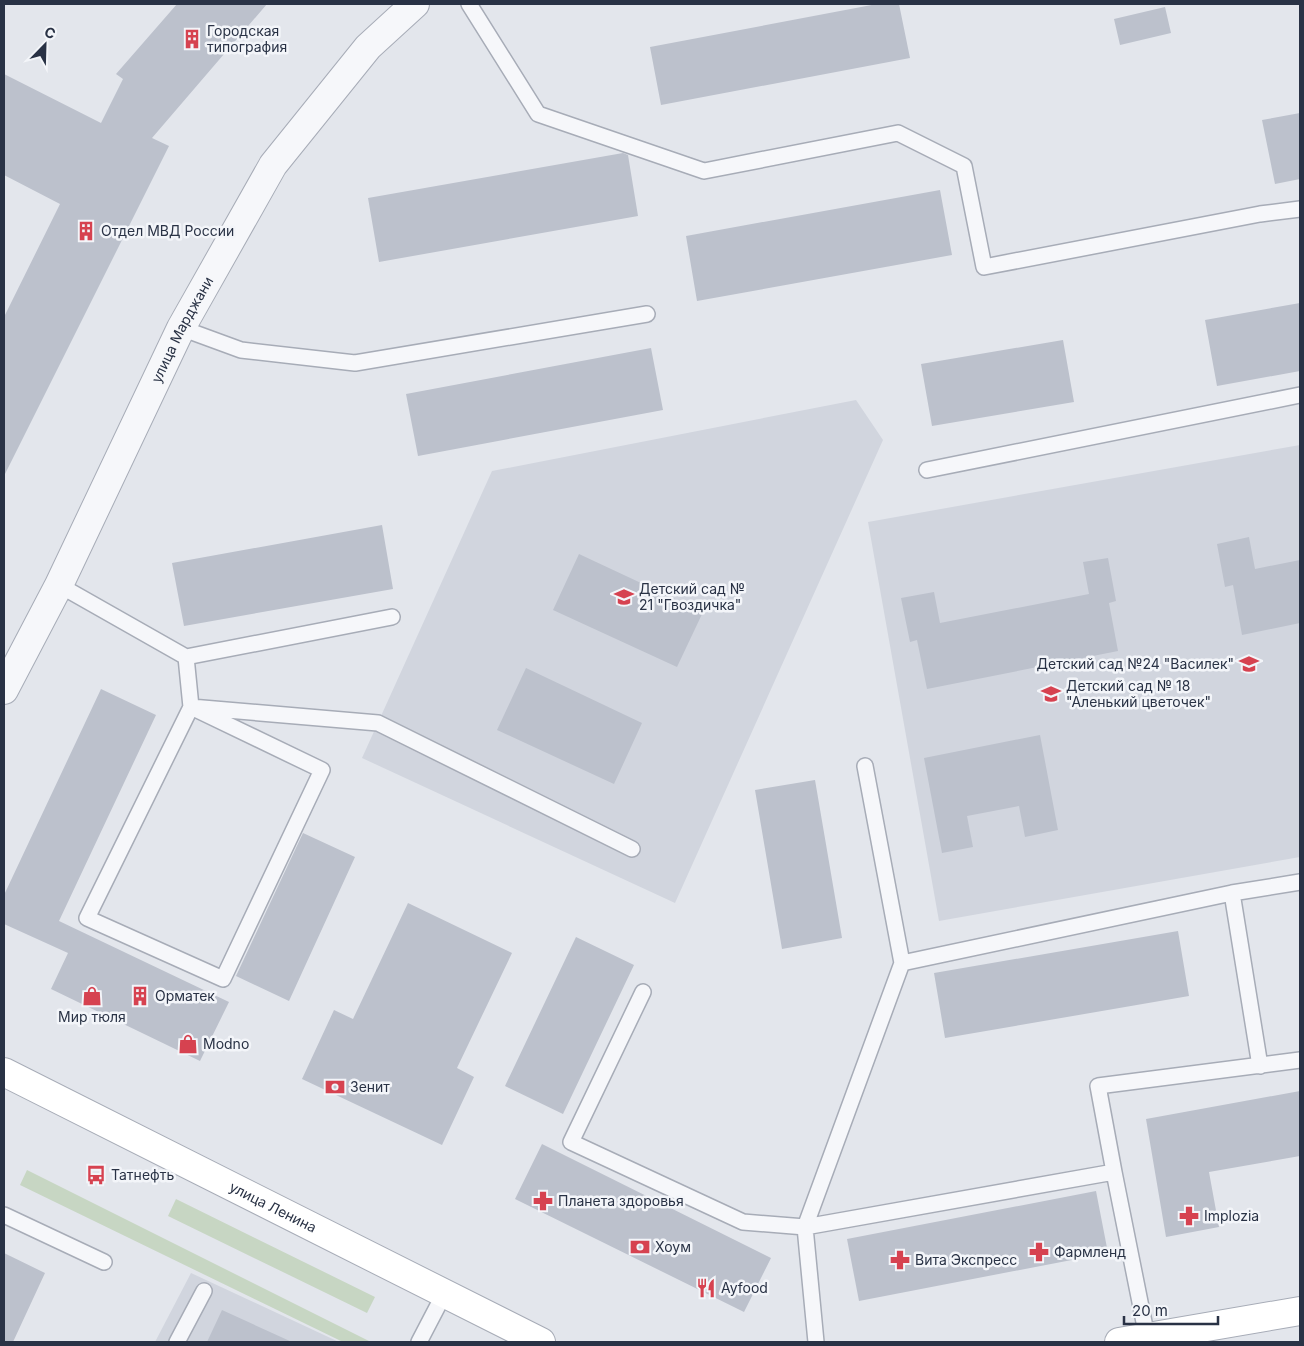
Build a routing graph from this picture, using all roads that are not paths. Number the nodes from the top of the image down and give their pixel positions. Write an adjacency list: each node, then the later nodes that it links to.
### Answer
1 (415, 4): 5 (street, улица Марджани)
2 (469, 4): 3 (lane)
3 (1300, 209)
4 (647, 314): 5 (lane)
5 (181, 328): 8 (street, улица Марджани)
6 (1300, 395): 7 (lane)
7 (927, 470)
8 (59, 585): 10 (lane); 11 (street, улица Марджани)
9 (392, 617): 10 (lane)
10 (186, 657): 12 (lane)
11 (4, 690)
12 (191, 707): 12 (lane); 14 (lane)
13 (865, 766): 17 (lane)
14 (632, 849)
15 (1300, 882): 16 (lane)
16 (1232, 893): 17 (lane); 20 (lane)
17 (902, 963): 24 (lane)
18 (643, 992): 24 (lane)
19 (1300, 1060): 20 (lane)
20 (1260, 1066): 22 (lane)
21 (4, 1072): 27 (main road, улица Ленина)
22 (1114, 1172): 24 (lane); 29 (lane)
23 (4, 1215): 25 (lane)
24 (805, 1227): 33 (lane)
25 (104, 1262)
26 (204, 1291): 30 (lane)
27 (444, 1294): 31 (lane); 32 (main road, улица Ленина)
28 (1300, 1311): 29 (main road)
29 (1147, 1337): 34 (main road)
30 (177, 1342)
31 (419, 1342)
32 (541, 1342)
33 (816, 1342)
34 (1119, 1342)

